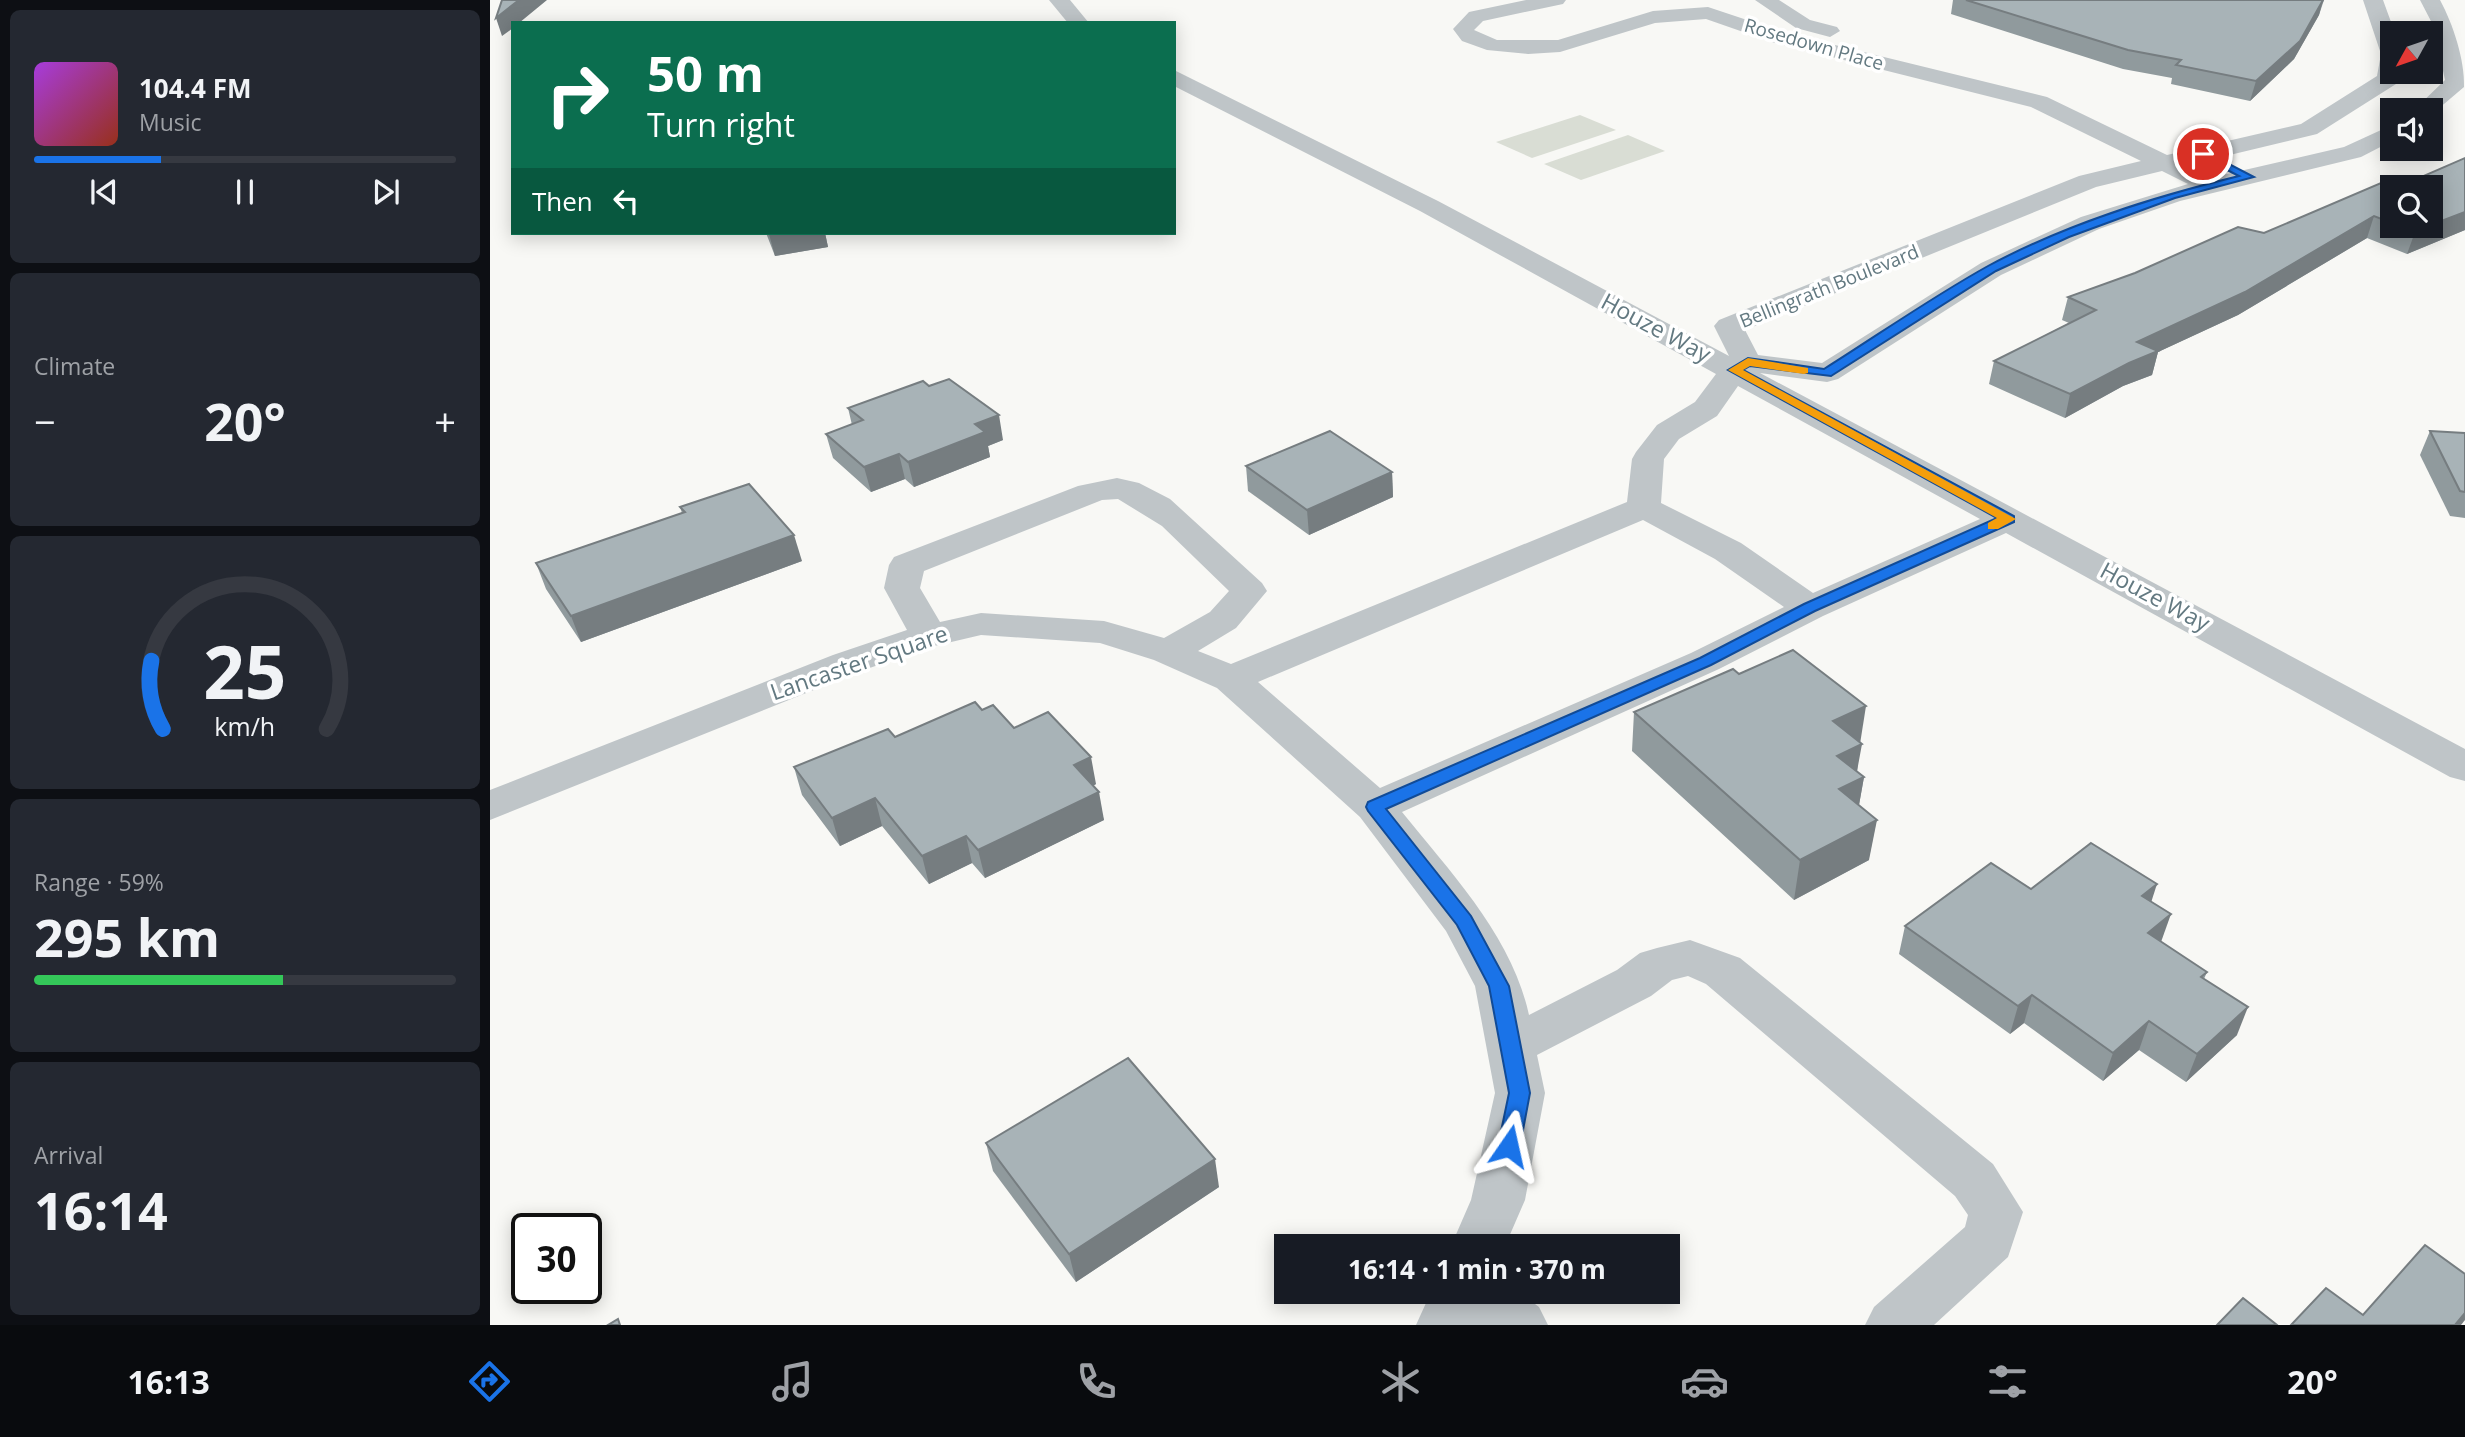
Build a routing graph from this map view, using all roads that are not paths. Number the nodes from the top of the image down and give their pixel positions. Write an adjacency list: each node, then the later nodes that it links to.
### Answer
1 (1059, 0): 6 (street)
2 (1556, 0): 10 (street, Rosedown Place)
3 (1765, 0): 10 (street, Rosedown Place)
4 (2374, 0): 7 (street, Bellingrath Boulevard)
5 (2430, 0): 9 (street)
6 (1077, 21)
7 (2381, 21)
8 (1982, 65): 10 (street)
9 (2449, 68): 15 (street)
10 (1959, 70): 21 (street, Rosedown Place)
11 (2032, 78): 13 (street)
12 (1176, 79): 26 (street, Houze Way)
13 (2054, 84)
14 (2380, 84): 16 (street, Bellingrath Boulevard)
15 (2438, 98)
16 (2345, 106): 17 (street); 20 (street, Bellingrath Boulevard)
17 (2380, 115)
18 (2165, 136): 20 (street)
19 (2380, 138): 22 (street, Bellingrath Boulevard)
20 (2203, 154): 21 (street, Bellingrath Boulevard); 22 (street)
21 (2162, 163): 23 (street, Rosedown Place); 24 (street, Bellingrath Boulevard)
22 (2249, 177): 23 (street, Bellingrath Boulevard)
23 (2212, 186): 25 (street, Bellingrath Boulevard)
24 (1936, 243): 25 (street); 26 (street, Bellingrath Boulevard)
25 (1992, 269): 26 (street, Bellingrath Boulevard)
26 (1741, 366): 27 (street); 28 (street, Houze Way)
27 (1644, 508): 29 (street); 32 (street)
28 (2008, 519): 29 (street); 33 (street, Houze Way)
29 (1810, 608): 35 (street)
30 (929, 635): 31 (street, Lancaster Square); 31 (street); 34 (street, Lancaster Square)
31 (1168, 652): 32 (street, Lancaster Square)
32 (1231, 679): 35 (street, Lancaster Square)
33 (2465, 766)
34 (490, 806)
35 (1375, 807): 36 (street, Lancaster Square)
36 (1510, 1040): 37 (street, Lancaster Square); 42 (street)
37 (1483, 1234)
38 (1454, 1304): 40 (street)
39 (1492, 1304): 41 (street)
40 (1445, 1325)
41 (1519, 1325)
42 (1894, 1325)

